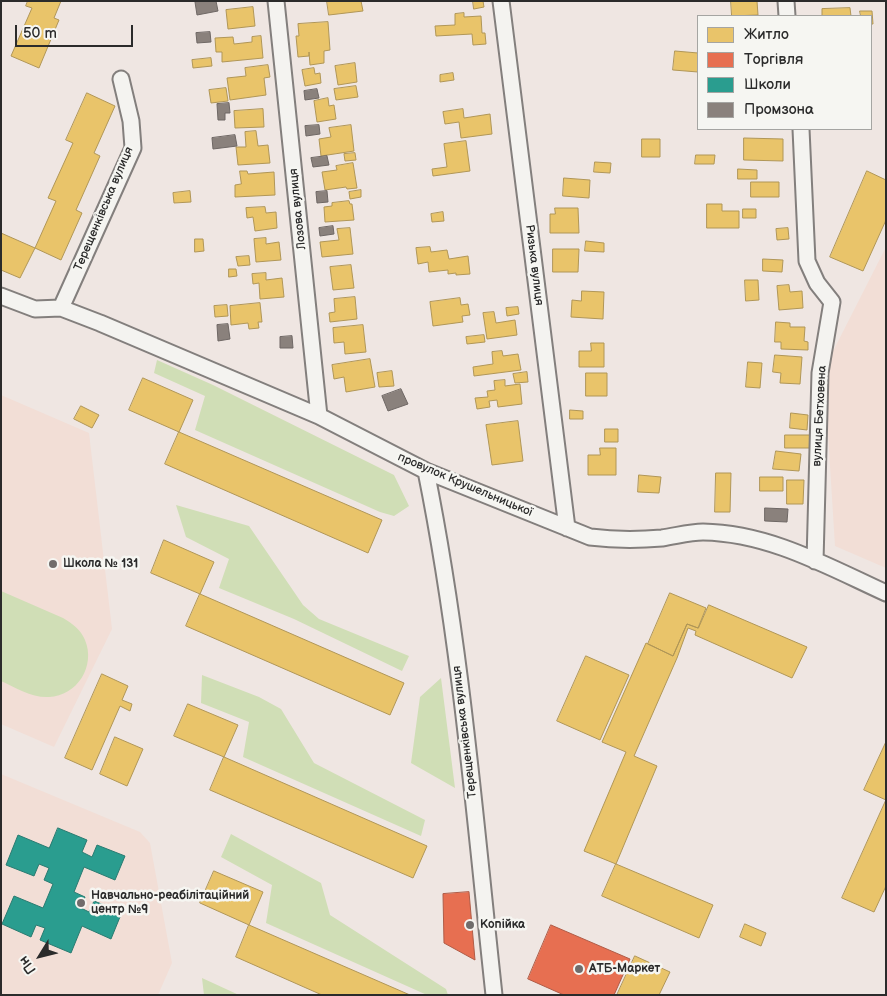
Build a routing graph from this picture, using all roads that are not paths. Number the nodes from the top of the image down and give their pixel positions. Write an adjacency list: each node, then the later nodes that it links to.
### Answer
1 (276, 1): 9 (street, Лозова вулиця)
2 (501, 1): 11 (street, Ризька вулиця)
3 (786, 1): 4 (street)
4 (787, 15)
5 (121, 79): 8 (street, Терещенківська вулиця)
6 (801, 130): 12 (street, вулиця Бетховена)
7 (1, 296): 8 (street, провулок Крушельницької)
8 (60, 308): 9 (street, провулок Крушельницької)
9 (319, 416): 10 (street, провулок Крушельницької)
10 (426, 471): 11 (street, провулок Крушельницької); 14 (street, Терещенківська вулиця)
11 (567, 528): 12 (street, провулок Крушельницької)
12 (815, 561): 13 (street, провулок Крушельницької)
13 (886, 593)
14 (494, 995)

